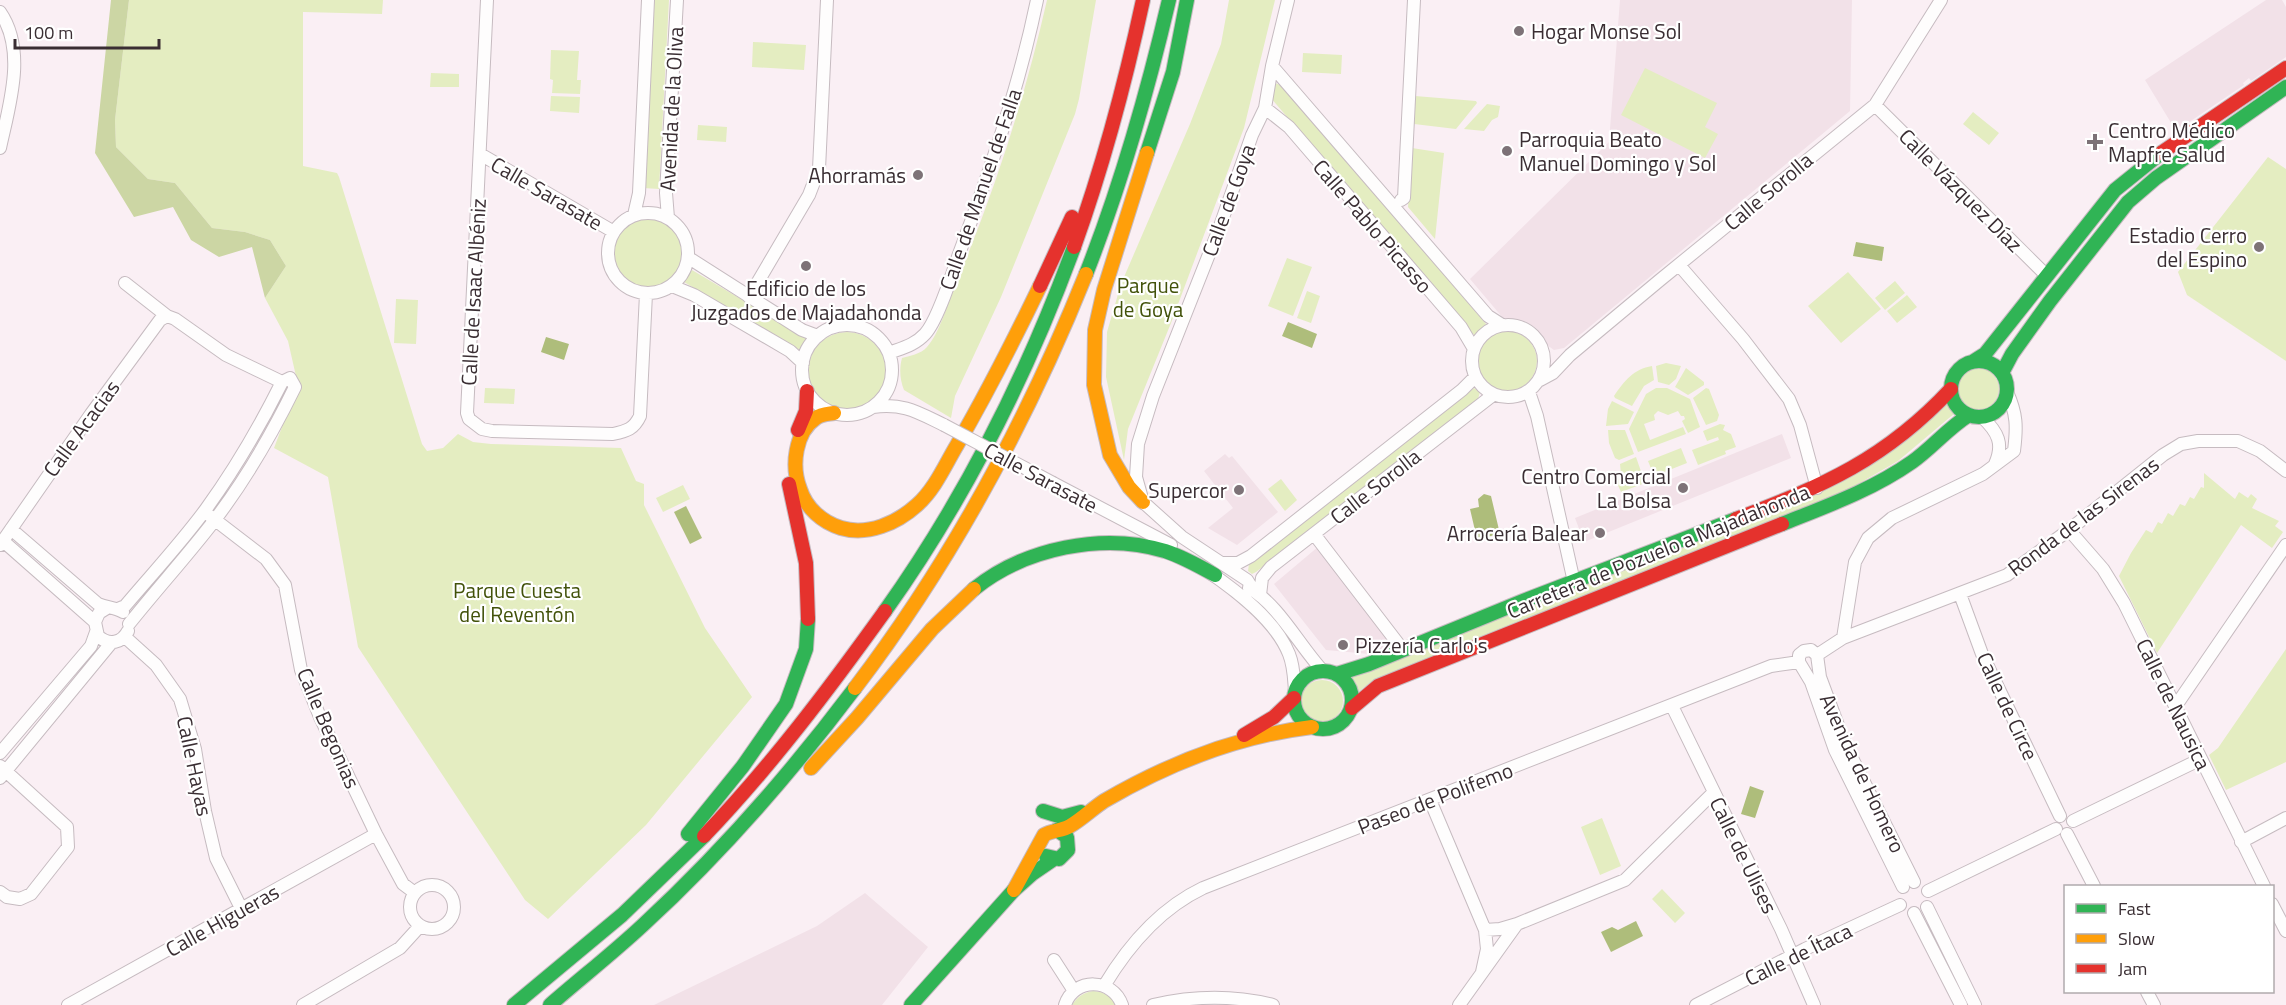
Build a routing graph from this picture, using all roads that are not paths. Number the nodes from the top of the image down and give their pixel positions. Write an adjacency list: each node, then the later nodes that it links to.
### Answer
1 (487, 0): 21 (street, Calle de Isaac Albéniz)
2 (648, 0): 23 (street, Avenida de la Oliva)
3 (677, 0): 24 (street, Avenida de la Oliva)
4 (827, 0): 32 (street)
5 (1037, 0): 37 (street, Calle de Manuel de Falla)
6 (1143, 0): 16 (main road)
7 (1169, 0): 19 (main road)
8 (1186, 0): 19 (main road); 59 (main road)
9 (1288, 0): 13 (street, Calle de Goya)
10 (1414, 0): 22 (street)
11 (1941, 0): 17 (street, Calle Sorolla)
12 (1, 13): 20 (street)
13 (1272, 66): 18 (street, Calle de Goya); 34 (street, Calle Pablo Picasso)
14 (2286, 68): 28 (main road)
15 (2286, 87): 42 (main road)
16 (1122, 91): 54 (main road); 125 (main road)
17 (1875, 105): 27 (street, Calle Sorolla); 28 (street, Calle Vázquez Díaz)
18 (1265, 108): 36 (street, Calle Pablo Picasso); 59 (street, Calle de Goya)
19 (1131, 146): 108 (main road)
20 (0, 148)
21 (480, 154): 25 (street, Calle Sarasate); 31 (street, Calle de Isaac Albéniz)
22 (1401, 201)
23 (634, 215): 24 (street); 25 (street)
24 (668, 218): 26 (street)
25 (614, 232): 31 (street)
26 (689, 258): 30 (street); 32 (street)
27 (1679, 265): 39 (street, Calle Sorolla); 58 (street)
28 (2046, 275): 40 (main road)
29 (125, 283): 33 (street)
30 (672, 286): 31 (street); 41 (street)
31 (646, 294)
32 (749, 297): 35 (street)
33 (167, 316): 45 (street); 62 (street, Calle Acacias)
34 (1502, 325): 36 (street); 38 (street)
35 (818, 336): 37 (street); 41 (street)
36 (1474, 349): 43 (street)
37 (889, 353): 46 (street)
38 (1544, 354): 39 (street); 44 (street)
39 (1567, 358): 44 (street, Calle Sorolla)
40 (1974, 361): 42 (main road); 47 (main road)
41 (803, 363): 48 (street)
42 (2002, 373): 50 (main road)
43 (1475, 377): 51 (street); 65 (street, Calle Sorolla)
44 (1540, 380): 49 (street)
45 (282, 382): 60 (street); 61 (street)
46 (891, 382): 52 (street); 53 (street)
47 (1950, 389): 55 (main road); 58 (main road, Carretera de Pozuelo a Majadahonda)
48 (807, 391): 54 (street); 125 (main road)
49 (1529, 392): 51 (street); 72 (street)
50 (2007, 392): 55 (main road); 56 (street)
51 (1493, 395): 64 (street, Calle Sorolla)
52 (906, 406): 53 (street, Calle Sarasate); 68 (street, Calle Sarasate, bridge)
53 (873, 407): 54 (street)
54 (834, 413)
55 (1975, 416): 56 (street); 89 (main road, Carretera de Pozuelo a Majadahonda)
56 (1993, 468): 79 (street)
57 (2286, 471): 63 (street, Ronda de las Sirenas)
58 (1817, 488): 72 (main road, Carretera de Pozuelo a Majadahonda)
59 (1143, 502): 70 (street)
60 (205, 511): 61 (street, Calle Begonias); 75 (street)
61 (215, 520): 76 (street); 103 (street, Calle Begonias)
62 (11, 529): 66 (street, Calle Acacias); 75 (street)
63 (2069, 530): 74 (street, Ronda de las Sirenas); 88 (street, Calle de Nausica)
64 (1314, 534): 69 (street, Calle Sorolla); 81 (street)
65 (1272, 539): 69 (street); 70 (street, Calle Sorolla)
66 (1, 543): 77 (street)
67 (2286, 545): 88 (street)
68 (1177, 548): 71 (street, Calle Sarasate); 73 (street, Calle Sarasate)
69 (1285, 556): 73 (street, Calle Sorolla)
70 (1224, 563): 73 (street)
71 (1215, 575): 86 (street, Calle Sarasate); 108 (main road)
72 (1574, 582): 81 (main road, Carretera de Pozuelo a Majadahonda)
73 (1257, 593): 84 (street, Calle Sarasate)
74 (1960, 594): 79 (street, Ronda de las Sirenas); 98 (street, Calle de Circe)
75 (112, 609): 76 (street); 77 (street)
76 (129, 624): 78 (street)
77 (95, 627): 80 (street); 92 (street)
78 (125, 637): 80 (street); 119 (street, Calle Hayas)
79 (1843, 638): 82 (street)
80 (112, 642): 94 (street)
81 (1402, 650): 85 (main road, Carretera de Pozuelo a Majadahonda)
82 (1817, 659): 83 (street); 83 (street); 109 (street, Avenida de Homero)
83 (1801, 666): 87 (street, Paseo de Polifemo); 109 (street, Avenida de Homero)
84 (1322, 670): 85 (main road); 86 (main road)
85 (1337, 674): 89 (main road)
86 (1294, 695): 90 (main road); 91 (main road)
87 (1672, 706): 95 (street, Calle de Ulises); 96 (street, Paseo de Polifemo)
88 (2175, 707): 93 (street, Calle de Nausica)
89 (1352, 708): 90 (main road)
90 (1312, 727): 91 (main road)
91 (1230, 743): 97 (main road)
92 (0, 753)
93 (2201, 759): 100 (street); 104 (street, Calle de Nausica)
94 (2, 772): 113 (street)
95 (1713, 792): 121 (street); 126 (street, Calle de Ulises)
96 (1430, 800): 123 (street); 129 (street, Paseo de Polifemo)
97 (1101, 803): 101 (main road); 101 (main road); 106 (main road)
98 (2060, 816): 100 (street); 102 (street)
99 (2286, 818): 104 (street)
100 (2073, 820): 102 (street)
101 (1056, 830): 105 (main road); 106 (main road)
102 (2062, 831): 110 (street); 114 (street)
103 (376, 834): 115 (street, Calle Begonias); 119 (street, Calle Higueras)
104 (2241, 842): 111 (street, Calle de Nausica)
105 (1040, 844): 107 (main road); 112 (main road)
106 (1069, 845): 107 (main road)
107 (1054, 859): 112 (main road)
108 (707, 864): 134 (main road)
109 (1908, 885): 114 (street); 116 (street)
110 (2093, 885)
111 (2263, 885)
112 (1014, 890): 135 (main road)
113 (0, 891)
114 (1928, 891): 117 (street)
115 (415, 893): 122 (street); 122 (street)
116 (1900, 905): 120 (street); 126 (street, Calle de Ítaca)
117 (1927, 907): 120 (street); 144 (street)
118 (2274, 908): 124 (street)
119 (242, 910): 131 (street, Calle Higueras)
120 (1914, 913): 143 (street)
121 (1517, 924): 123 (street); 128 (street)
122 (420, 926): 132 (street)
123 (1485, 930): 128 (street)
124 (2286, 931)
125 (589, 945): 133 (main road)
126 (1792, 956): 141 (street, Calle de Ítaca); 142 (street, Calle de Ulises)
127 (1054, 960): 130 (street)
128 (1482, 972): 140 (street)
129 (1104, 986): 130 (street); 137 (street)
130 (1074, 991): 136 (street)
131 (69, 1005)
132 (303, 1005)
133 (514, 1005)
134 (550, 1005)
135 (911, 1005)
136 (1065, 1005)
137 (1122, 1005)
138 (1154, 1005): 139 (street)
139 (1273, 1005)
140 (1459, 1005)
141 (1696, 1005)
142 (1814, 1005)
143 (1961, 1005)
144 (1975, 1005)

